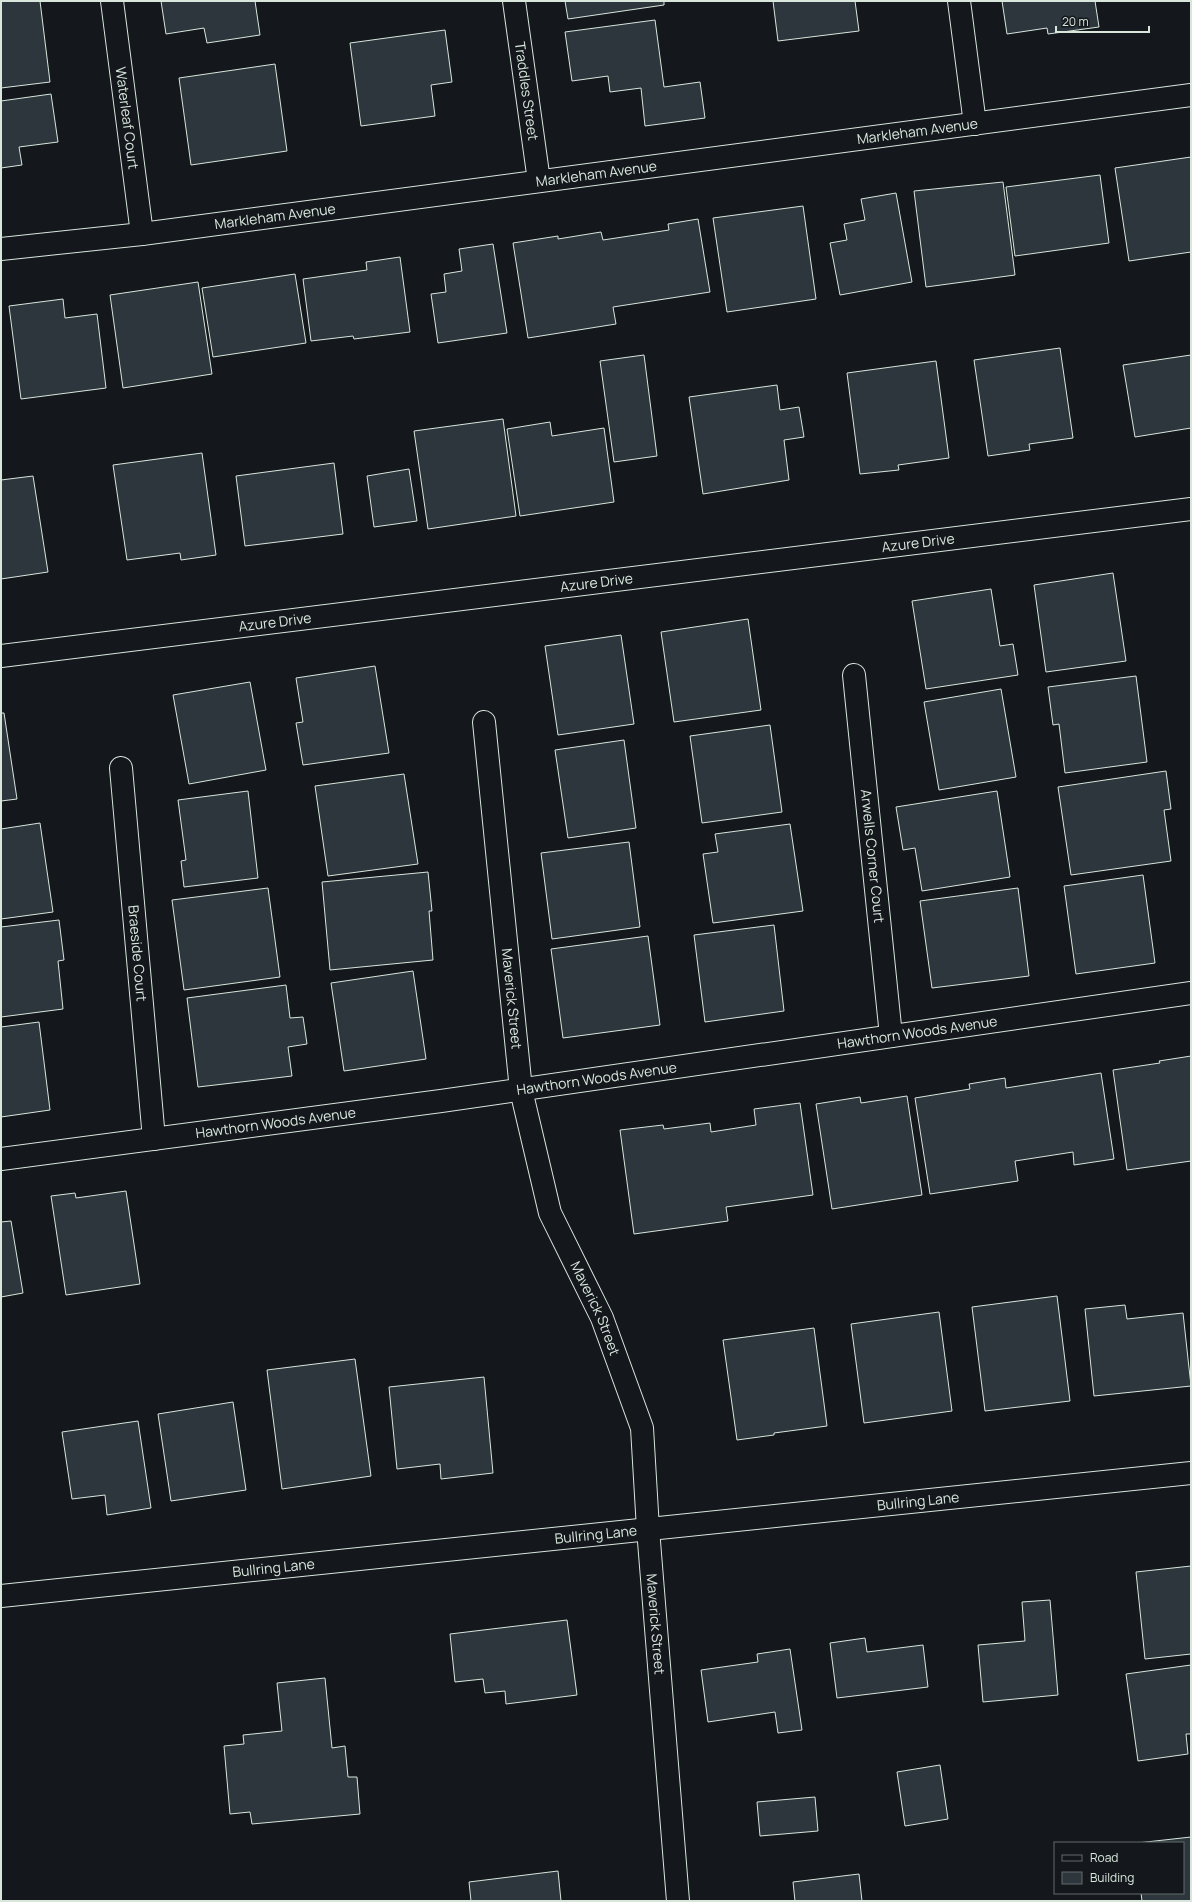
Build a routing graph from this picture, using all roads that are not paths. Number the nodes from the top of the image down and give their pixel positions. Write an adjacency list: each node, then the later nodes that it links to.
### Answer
1 (112, 1): 7 (street, Waterleaf Court)
2 (514, 1): 6 (street, Traddles Street)
3 (959, 1): 5 (street)
4 (1191, 95): 5 (street, Markleham Avenue)
5 (976, 124): 6 (street, Markleham Avenue)
6 (539, 182): 7 (street, Markleham Avenue)
7 (142, 234): 8 (street, Markleham Avenue)
8 (1, 249)
9 (1191, 509): 10 (street, Azure Drive)
10 (1, 656)
11 (854, 675): 15 (street, Arwells Corner Court)
12 (484, 722): 16 (street, Maverick Street)
13 (121, 768): 17 (street, Braeside Court)
14 (1191, 993): 15 (street, Hawthorn Woods Avenue)
15 (891, 1036): 16 (street, Hawthorn Woods Avenue)
16 (521, 1090): 17 (street, Hawthorn Woods Avenue); 20 (street, Maverick Street)
17 (154, 1139): 18 (street, Hawthorn Woods Avenue)
18 (1, 1159)
19 (1191, 1473): 20 (street, Bullring Lane)
20 (648, 1529): 21 (street, Bullring Lane); 22 (street, Maverick Street)
21 (1, 1596)
22 (678, 1901)

